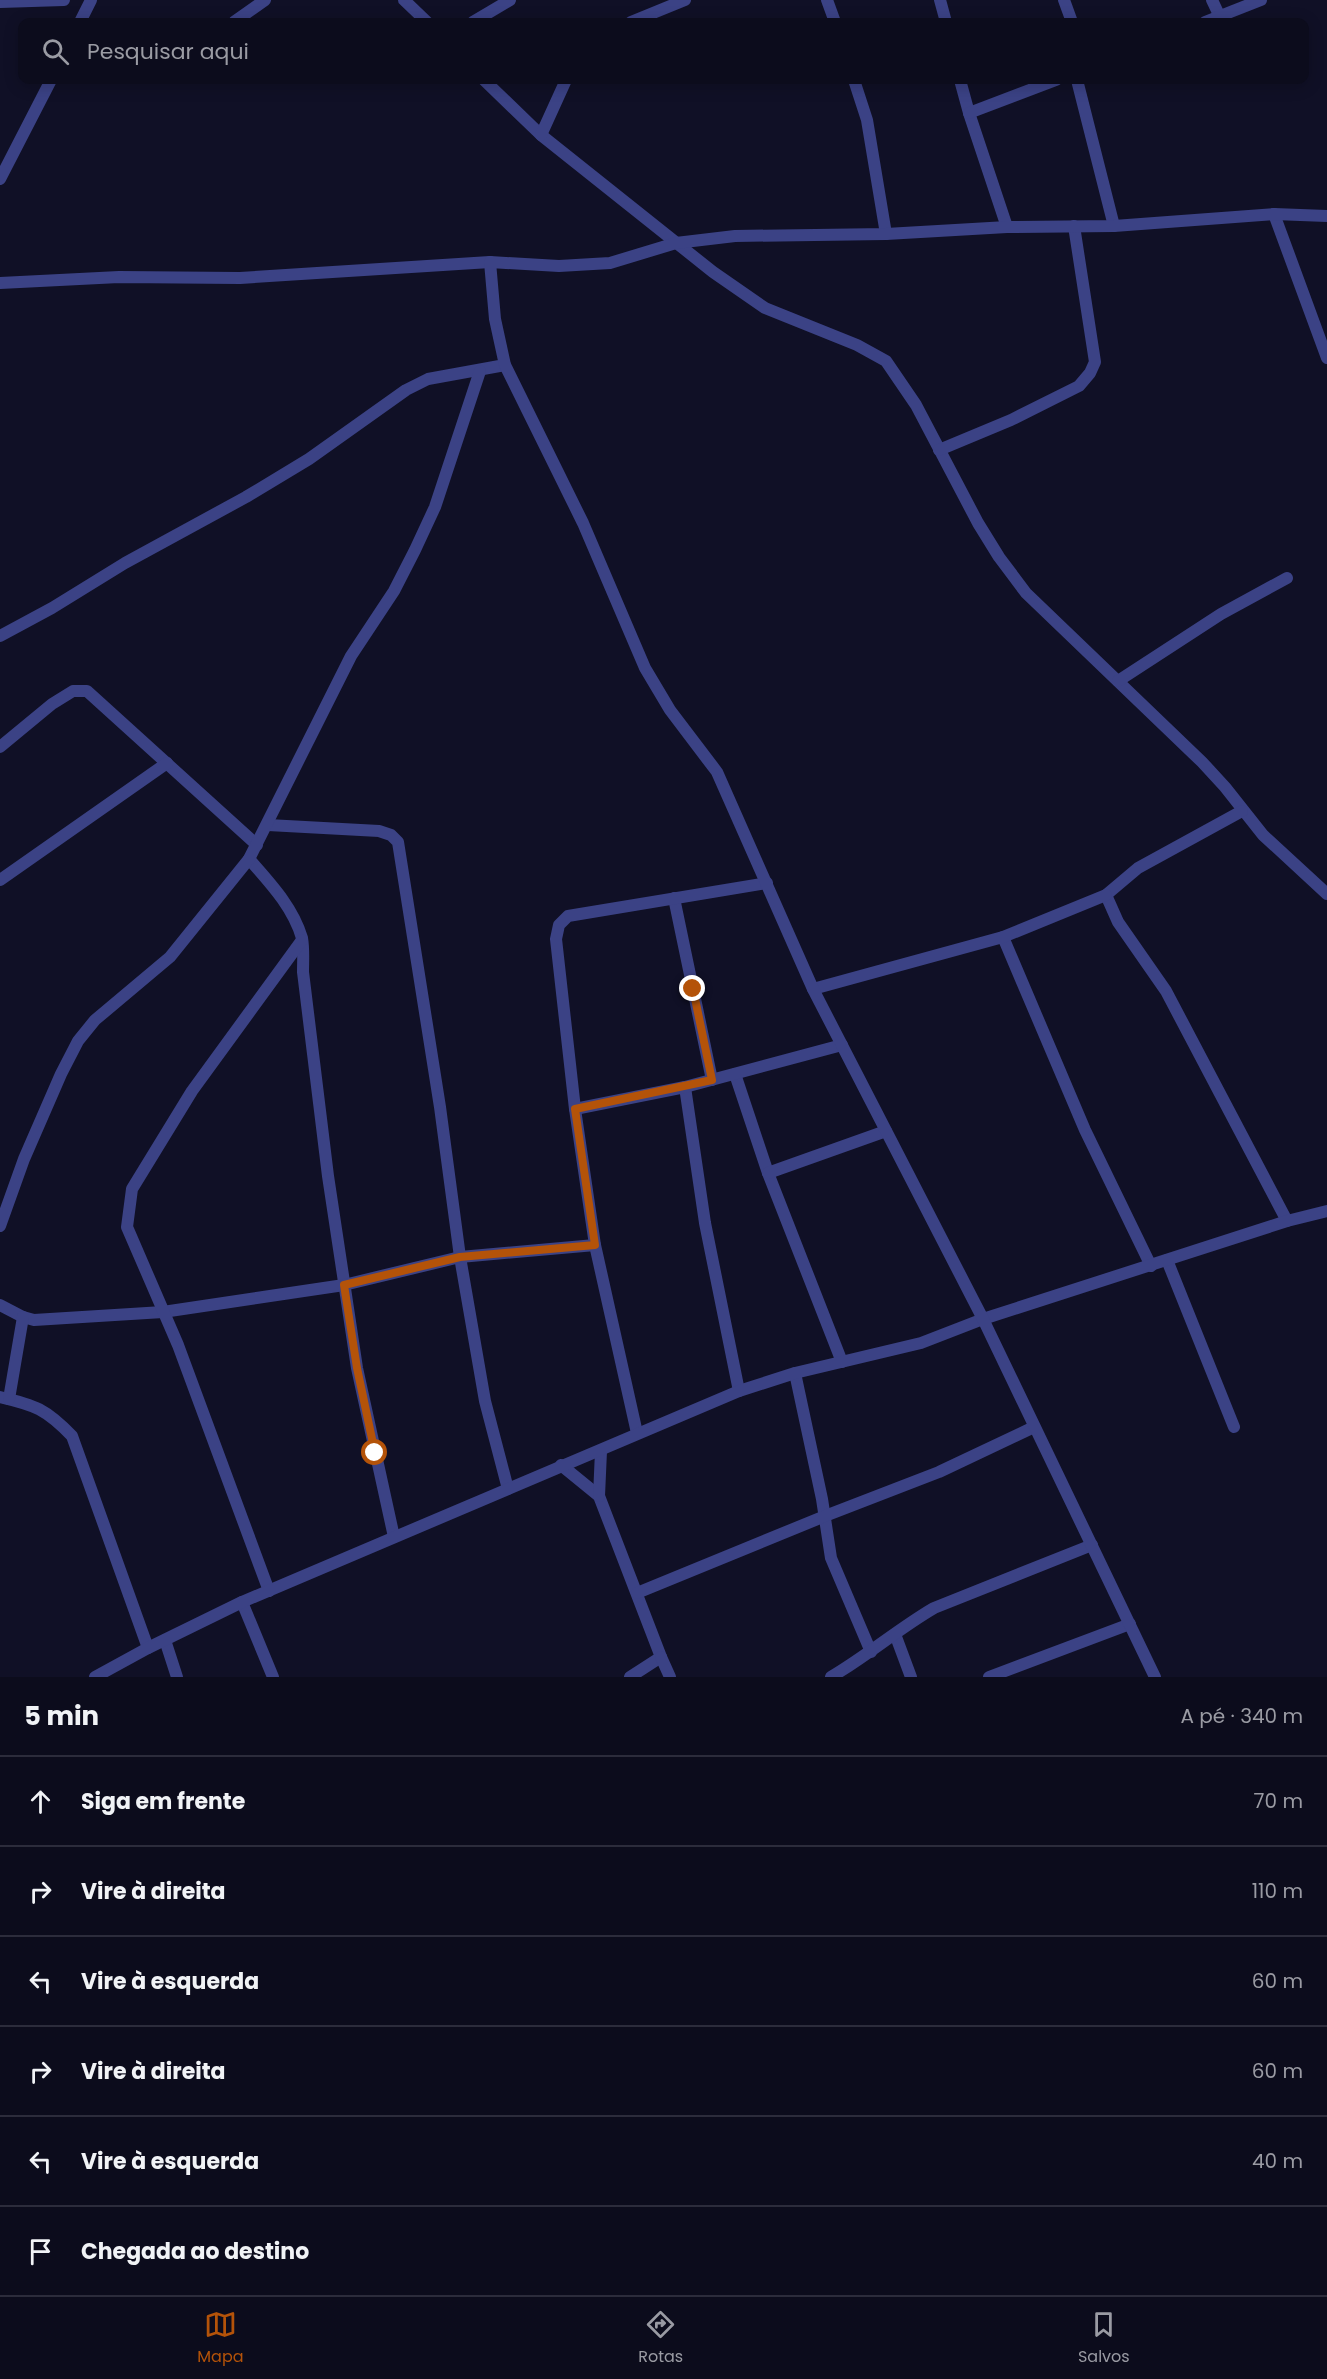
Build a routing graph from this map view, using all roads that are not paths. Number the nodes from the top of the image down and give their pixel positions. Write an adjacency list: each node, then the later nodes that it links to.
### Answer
1 (64, 0): 12 (street)
2 (91, 0): 14 (street)
3 (265, 0): 15 (street)
4 (404, 0): 16 (street)
5 (510, 0): 17 (street)
6 (685, 0): 18 (street)
7 (827, 0): 19 (street)
8 (940, 0): 20 (street)
9 (1064, 0): 21 (street)
10 (1212, 0): 13 (street)
11 (1261, 0): 13 (street)
12 (0, 2)
13 (1220, 17): 22 (street)
14 (82, 18)
15 (240, 18)
16 (423, 18)
17 (480, 18)
18 (642, 18)
19 (834, 18)
20 (945, 18)
21 (1071, 18)
22 (1217, 18)
23 (49, 84): 32 (street)
24 (488, 84): 31 (street)
25 (564, 84): 31 (street)
26 (855, 84): 38 (street)
27 (961, 84): 30 (street)
28 (1045, 84): 30 (street)
29 (1078, 84): 36 (street)
30 (969, 113): 37 (street)
31 (541, 135): 39 (street)
32 (0, 179)
33 (1274, 214): 34 (street); 36 (street); 42 (street)
34 (1327, 216)
35 (1074, 226): 36 (street); 37 (street); 45 (street)
36 (1114, 226)
37 (1007, 227): 38 (street)
38 (886, 234): 39 (street)
39 (676, 243): 40 (street); 45 (street)
40 (490, 262): 41 (street); 43 (street)
41 (0, 283)
42 (1327, 358)
43 (505, 365): 44 (street); 56 (street)
44 (480, 371): 47 (street); 52 (street)
45 (939, 450): 48 (street)
46 (1287, 578): 48 (street)
47 (0, 636)
48 (1118, 681): 51 (street)
49 (0, 747): 50 (street)
50 (167, 763): 53 (street); 55 (street)
51 (1242, 811): 57 (street); 58 (street)
52 (268, 825): 53 (street); 74 (street)
53 (257, 845): 54 (street)
54 (249, 859): 61 (street); 72 (street)
55 (0, 880)
56 (767, 883): 59 (street); 62 (street)
57 (1327, 894)
58 (1106, 895): 60 (street); 71 (street)
59 (674, 898): 65 (street); 67 (street)
60 (1003, 937): 62 (street); 76 (street)
61 (302, 940): 77 (street); 79 (street)
62 (813, 989): 63 (street)
63 (842, 1046): 64 (street); 68 (street)
64 (735, 1074): 65 (street); 69 (street)
65 (712, 1080): 66 (street)
66 (685, 1087): 67 (street); 84 (street)
67 (575, 1109): 73 (street)
68 (886, 1131): 69 (street); 81 (street)
69 (768, 1173): 82 (street)
70 (1327, 1211): 71 (street)
71 (1287, 1221): 75 (street)
72 (0, 1226)
73 (595, 1245): 74 (street); 88 (street)
74 (460, 1257): 77 (street); 91 (street)
75 (1167, 1260): 76 (street); 87 (street)
76 (1151, 1266): 81 (street)
77 (344, 1285): 79 (street); 94 (street)
78 (0, 1305): 80 (street)
79 (163, 1312): 80 (street); 96 (street)
80 (23, 1317): 85 (street)
81 (983, 1319): 82 (street); 86 (street)
82 (842, 1362): 83 (street)
83 (795, 1373): 84 (street); 93 (street)
84 (739, 1391): 88 (street)
85 (4, 1398): 102 (street)
86 (1034, 1427): 93 (street); 95 (street)
87 (1234, 1427)
88 (637, 1433): 89 (street)
89 (602, 1451): 90 (street); 92 (street)
90 (561, 1466): 91 (street); 92 (street)
91 (508, 1490): 94 (street)
92 (600, 1496): 97 (street)
93 (825, 1515): 97 (street); 103 (street)
94 (394, 1537): 96 (street)
95 (1092, 1545): 99 (street); 100 (street)
96 (269, 1591): 98 (street)
97 (637, 1593): 104 (street)
98 (242, 1602): 101 (street); 107 (street)
99 (1130, 1624): 112 (street); 113 (street)
100 (895, 1634): 103 (street); 111 (street)
101 (165, 1640): 102 (street); 106 (street)
102 (148, 1648): 105 (street)
103 (872, 1652): 110 (street)
104 (661, 1657): 108 (street); 109 (street)
105 (95, 1677)
106 (177, 1677)
107 (273, 1677)
108 (630, 1677)
109 (670, 1677)
110 (831, 1677)
111 (911, 1677)
112 (989, 1677)
113 (1155, 1677)

